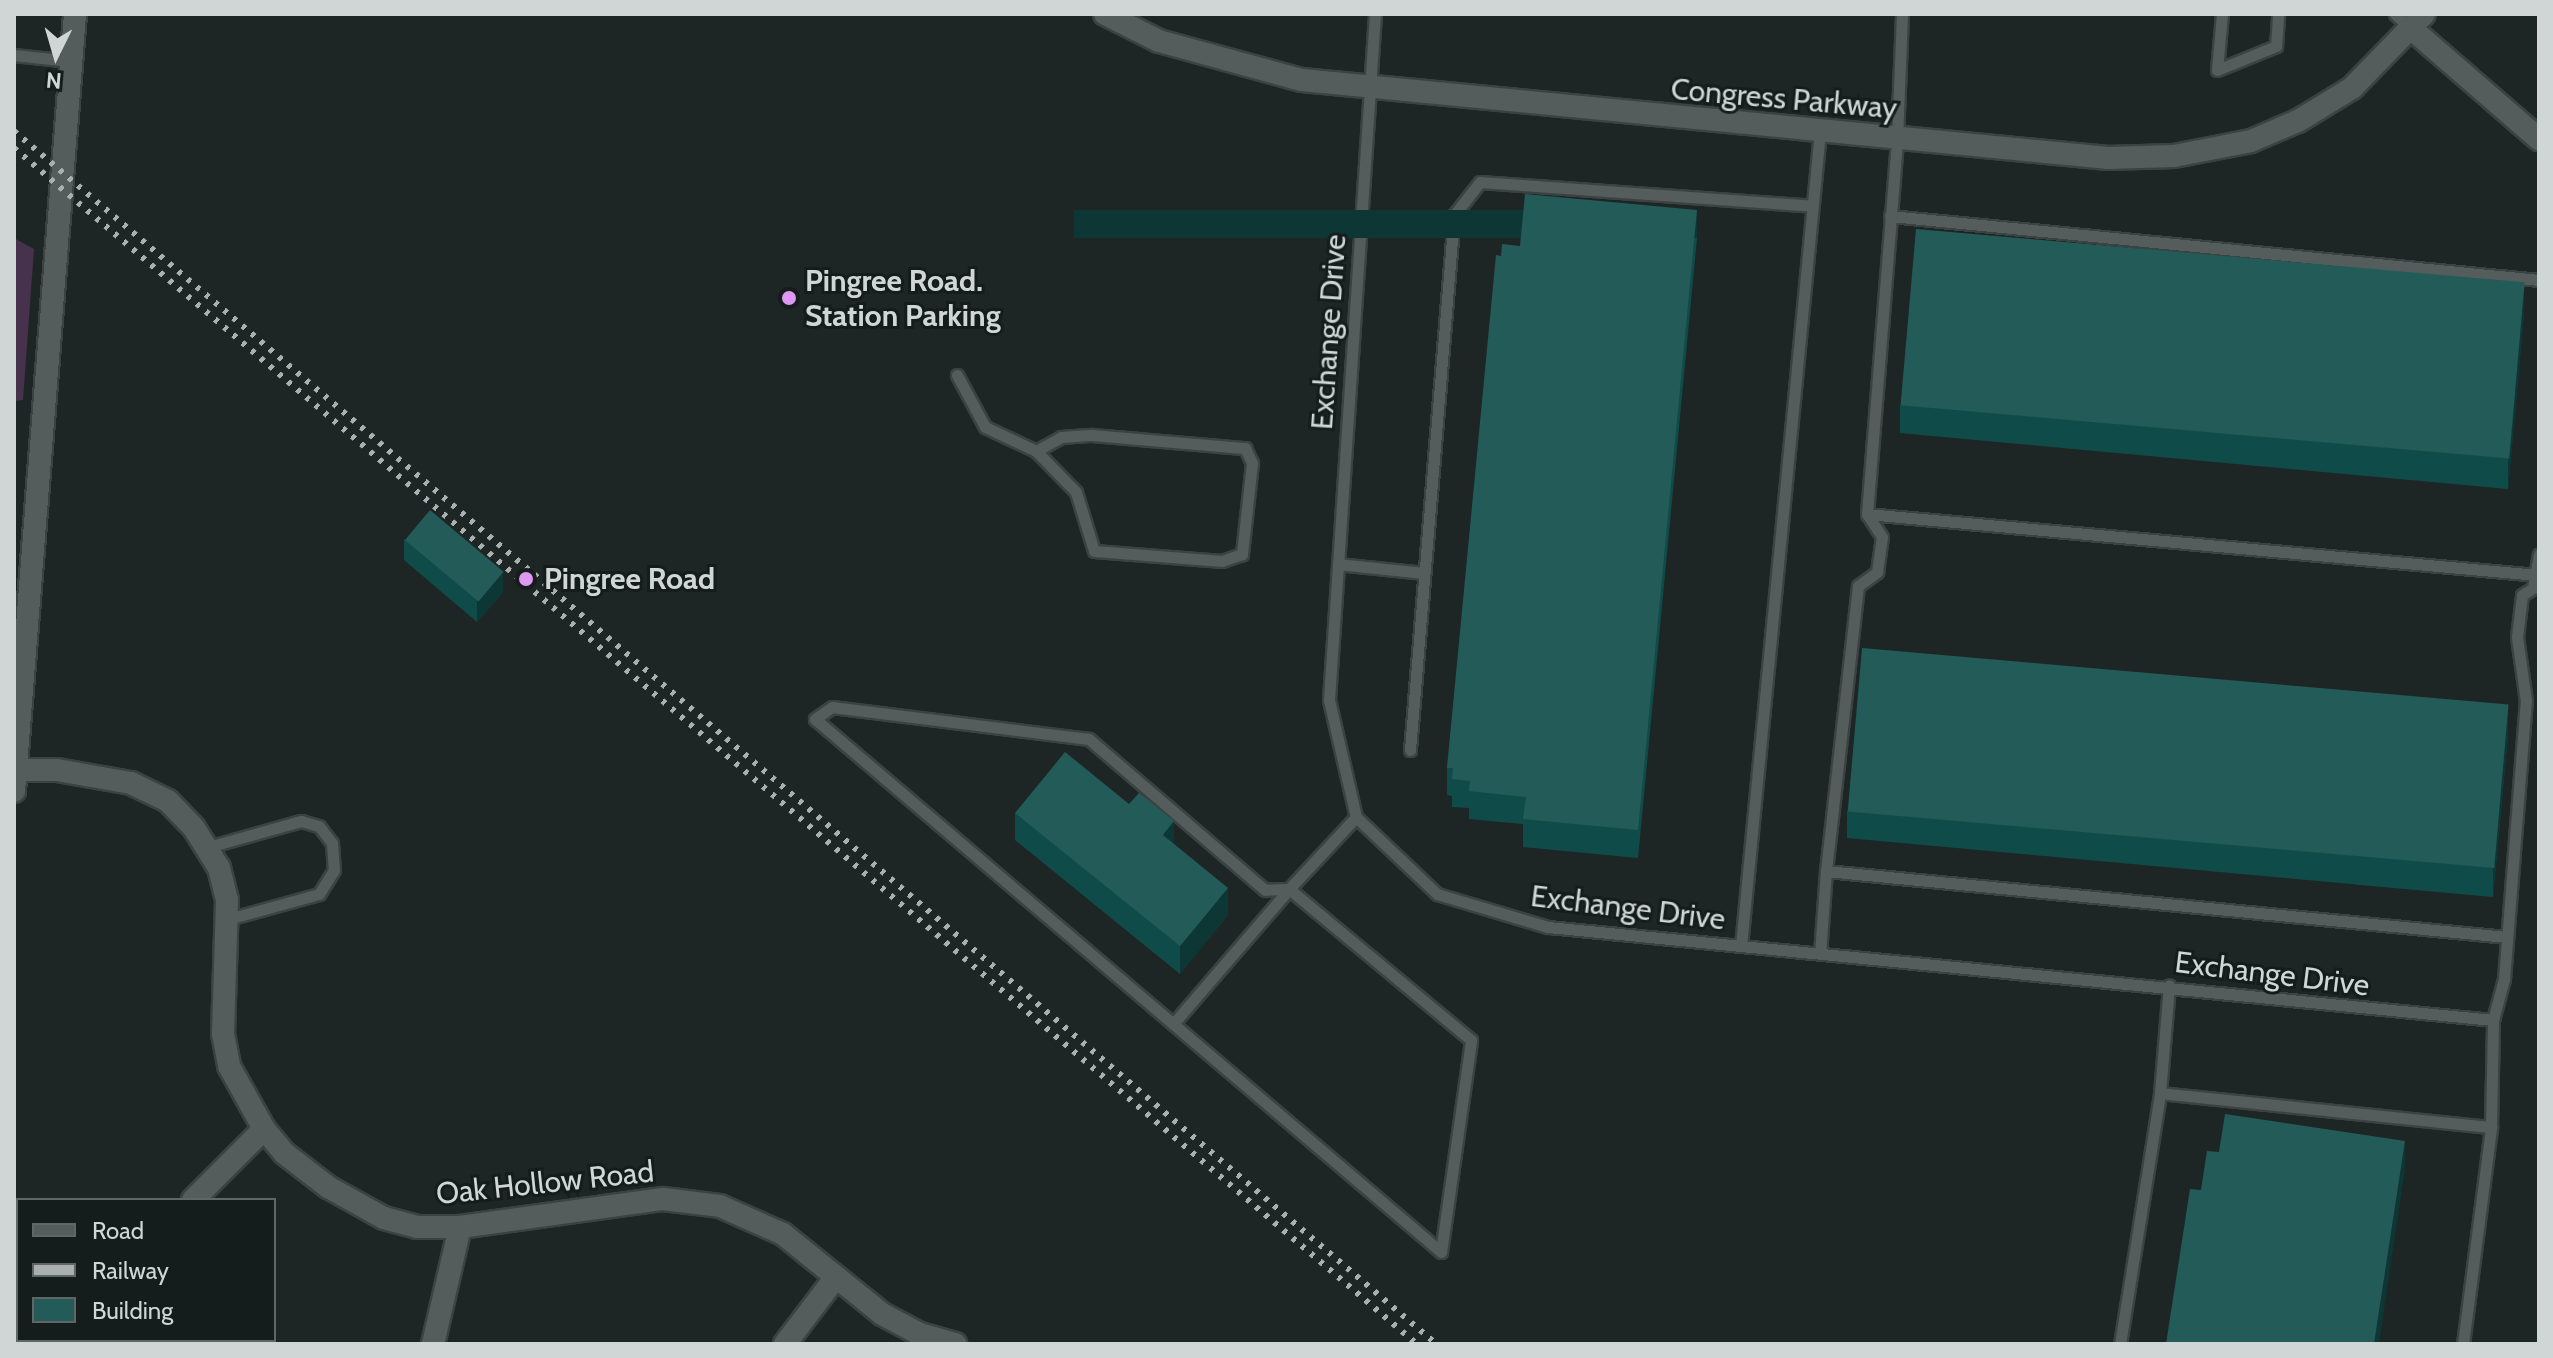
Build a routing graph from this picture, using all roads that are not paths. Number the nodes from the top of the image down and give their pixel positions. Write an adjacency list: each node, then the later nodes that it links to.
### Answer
1 (75, 14): 10 (street)
2 (1105, 14): 11 (street, Congress Parkway)
3 (1375, 14): 11 (lane, Exchange Drive)
4 (1902, 14): 13 (lane)
5 (2222, 14): 6 (lane)
6 (2278, 14)
7 (2395, 14): 8 (lane)
8 (2418, 22): 13 (street, Congress Parkway); 14 (street)
9 (14, 55): 10 (lane)
10 (70, 61): 26 (street)
11 (1368, 89): 12 (street, Congress Parkway); 22 (lane, Exchange Drive)
12 (1820, 132): 13 (street, Congress Parkway); 15 (lane)
13 (1897, 139): 16 (lane)
14 (2539, 139)
15 (1812, 206): 23 (lane); 33 (lane)
16 (1890, 216): 17 (lane); 20 (lane)
17 (2539, 280)
18 (957, 375): 19 (lane)
19 (1036, 451): 19 (lane)
20 (1867, 514): 24 (lane); 29 (lane)
21 (2539, 555): 24 (lane)
22 (1338, 564): 23 (lane); 27 (lane, Exchange Drive)
23 (1424, 573): 25 (lane)
24 (2537, 575): 32 (lane)
25 (1410, 750)
26 (15, 777): 28 (street, Oak Hollow Road)
27 (1356, 817): 30 (lane); 33 (lane, Exchange Drive)
28 (208, 847): 31 (street, Oak Hollow Road); 31 (lane)
29 (1826, 871): 32 (lane); 34 (lane)
30 (1289, 889): 37 (lane); 37 (lane); 37 (lane)
31 (228, 919): 40 (street, Oak Hollow Road)
32 (2507, 937): 36 (lane)
33 (1741, 946): 34 (lane, Exchange Drive)
34 (1820, 954): 35 (lane, Exchange Drive)
35 (2169, 985): 36 (lane, Exchange Drive); 38 (lane)
36 (2493, 1020): 39 (lane)
37 (1173, 1024)
38 (2160, 1093): 39 (lane); 47 (lane)
39 (2491, 1127): 48 (lane)
40 (264, 1129): 41 (street); 42 (street, Oak Hollow Road)
41 (195, 1198)
42 (460, 1227): 43 (street, Oak Hollow Road); 44 (street)
43 (836, 1277): 45 (street); 46 (street, Oak Hollow Road)
44 (433, 1344)
45 (785, 1344)
46 (955, 1344)
47 (2120, 1344)
48 (2463, 1344)

